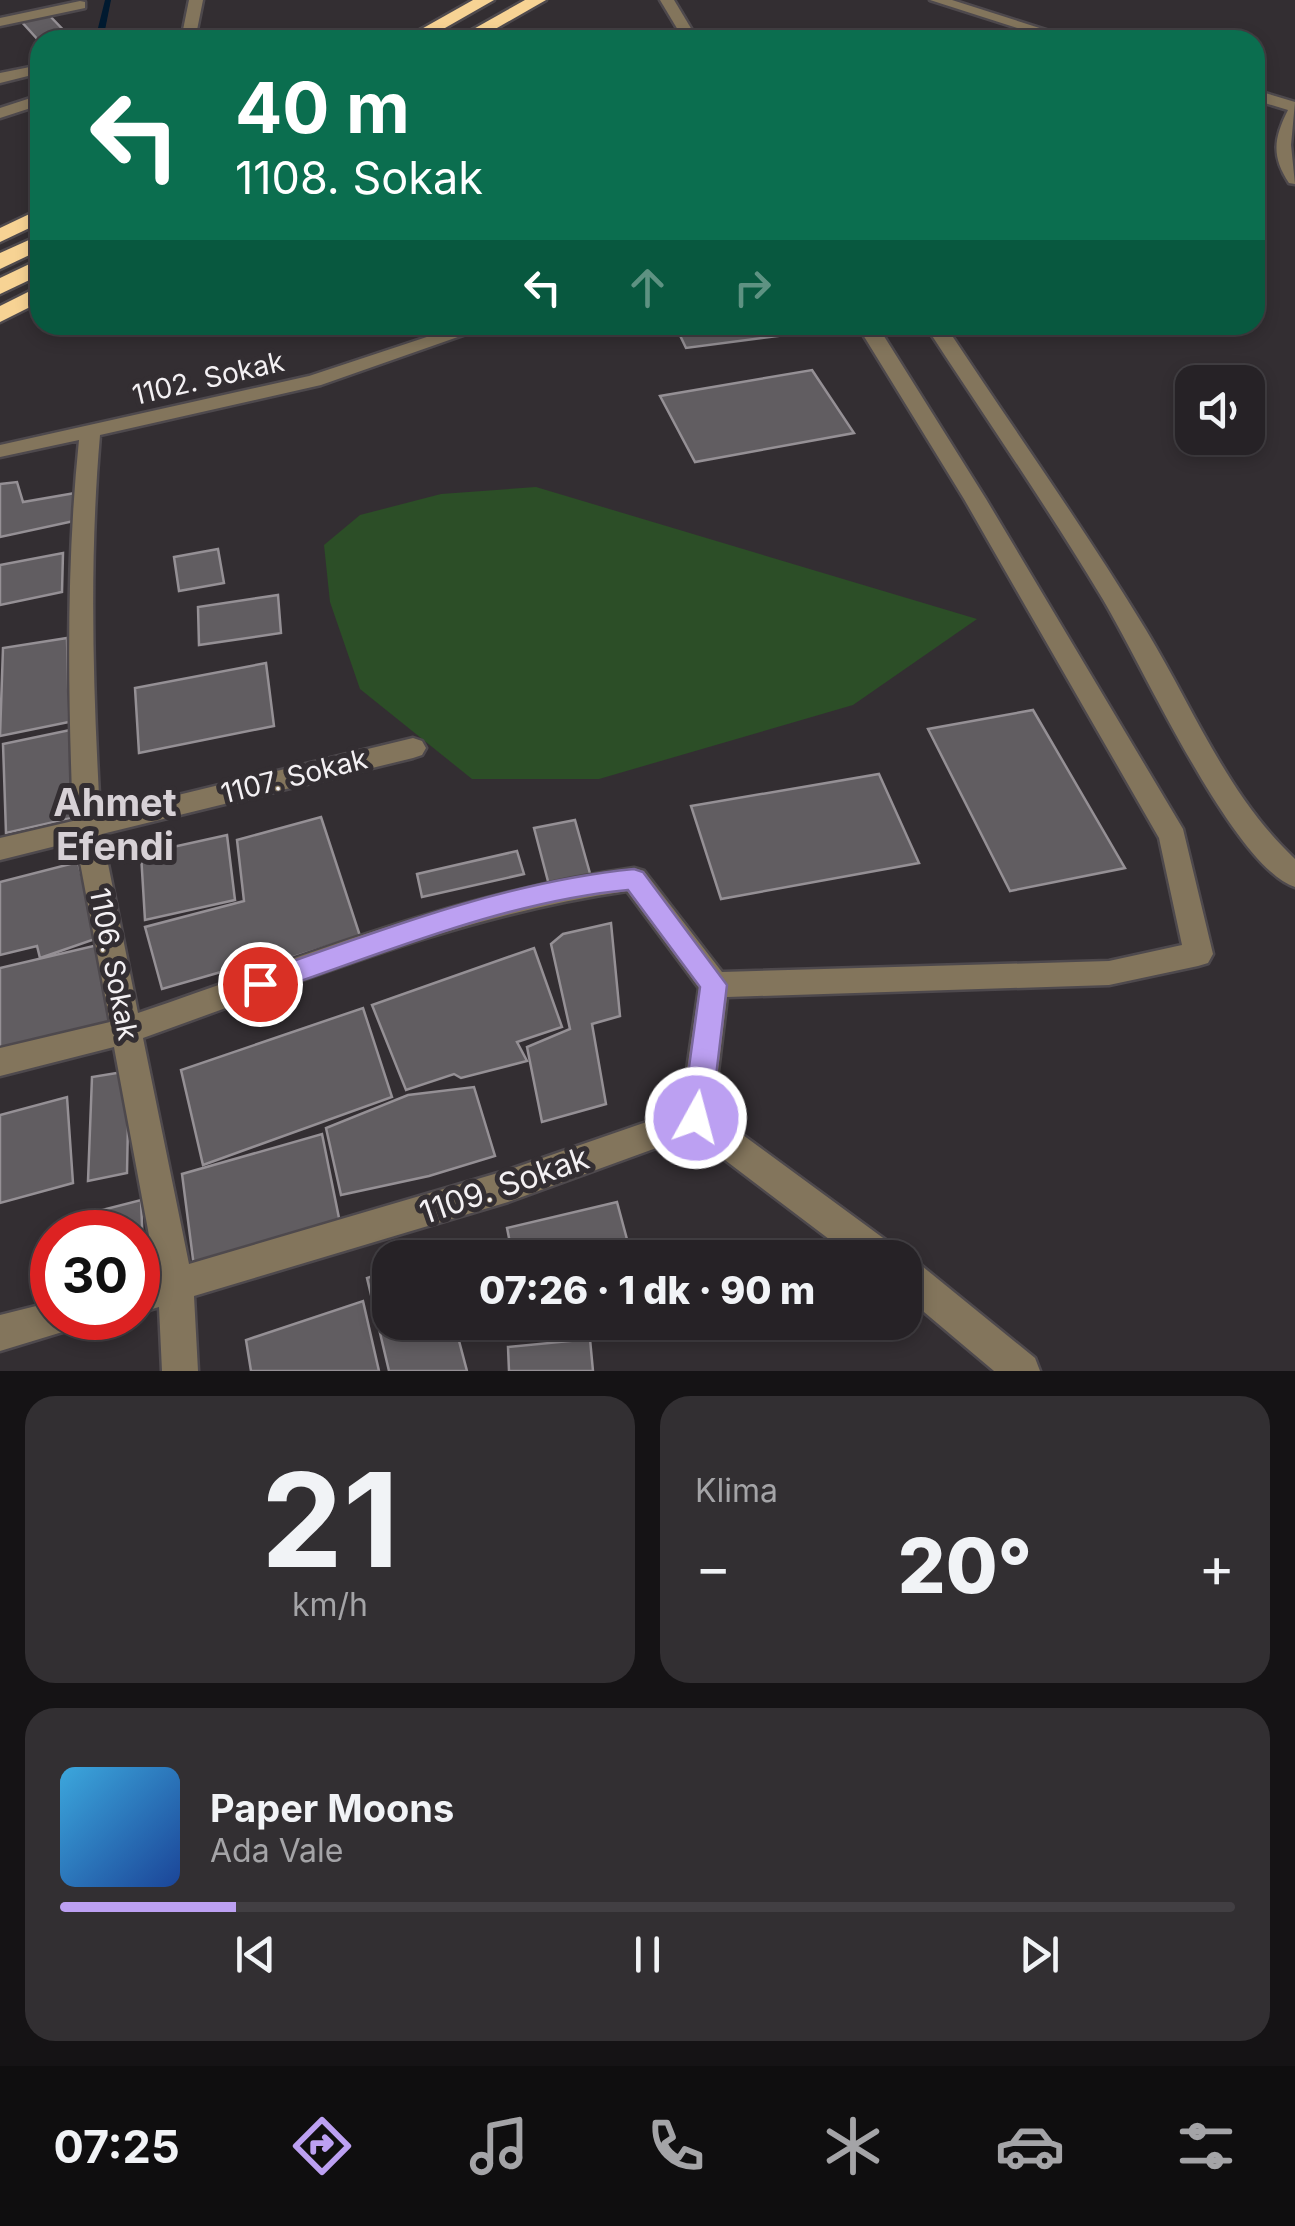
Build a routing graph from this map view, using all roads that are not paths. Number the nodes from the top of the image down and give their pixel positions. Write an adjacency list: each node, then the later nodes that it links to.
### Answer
1 (196, 0): 8 (street)
2 (486, 0): 9 (highway)
3 (538, 0): 10 (highway)
4 (667, 0): 11 (street)
5 (937, 0): 12 (street)
6 (80, 5): 7 (street)
7 (0, 22)
8 (190, 30)
9 (430, 30)
10 (482, 30)
11 (686, 30)
12 (1037, 30)
13 (30, 71): 14 (street)
14 (0, 78)
15 (1265, 99): 18 (street)
16 (30, 104): 19 (street)
17 (30, 107): 20 (street)
18 (1295, 109): 21 (street)
19 (0, 113)
20 (0, 133)
21 (1295, 179)
22 (30, 216): 24 (highway)
23 (30, 220): 25 (highway)
24 (0, 223)
25 (0, 236)
26 (30, 246): 27 (highway)
27 (0, 262)
28 (30, 271): 29 (highway)
29 (0, 287)
30 (30, 298): 31 (highway)
31 (0, 315)
32 (453, 335): 35 (street, 1102. Sokak)
33 (874, 335): 41 (street)
34 (941, 335): 40 (street)
35 (90, 434): 36 (street, 1102. Sokak); 38 (street, 1106. Sokak)
36 (0, 451)
37 (413, 748): 38 (street, 1107. Sokak)
38 (87, 826): 39 (street, 1107. Sokak); 42 (street, 1106. Sokak)
39 (0, 849)
40 (1295, 876)
41 (714, 985): 42 (street); 44 (street)
42 (126, 1030): 43 (street); 46 (street, 1106. Sokak)
43 (0, 1062)
44 (696, 1118): 45 (street); 46 (street, 1109. Sokak)
45 (858, 1240)
46 (176, 1286): 48 (street, 1109. Sokak); 51 (street, 1106. Sokak)
47 (922, 1288): 52 (street)
48 (160, 1290)
49 (30, 1325): 50 (street)
50 (0, 1333)
51 (180, 1371)
52 (1022, 1371)

